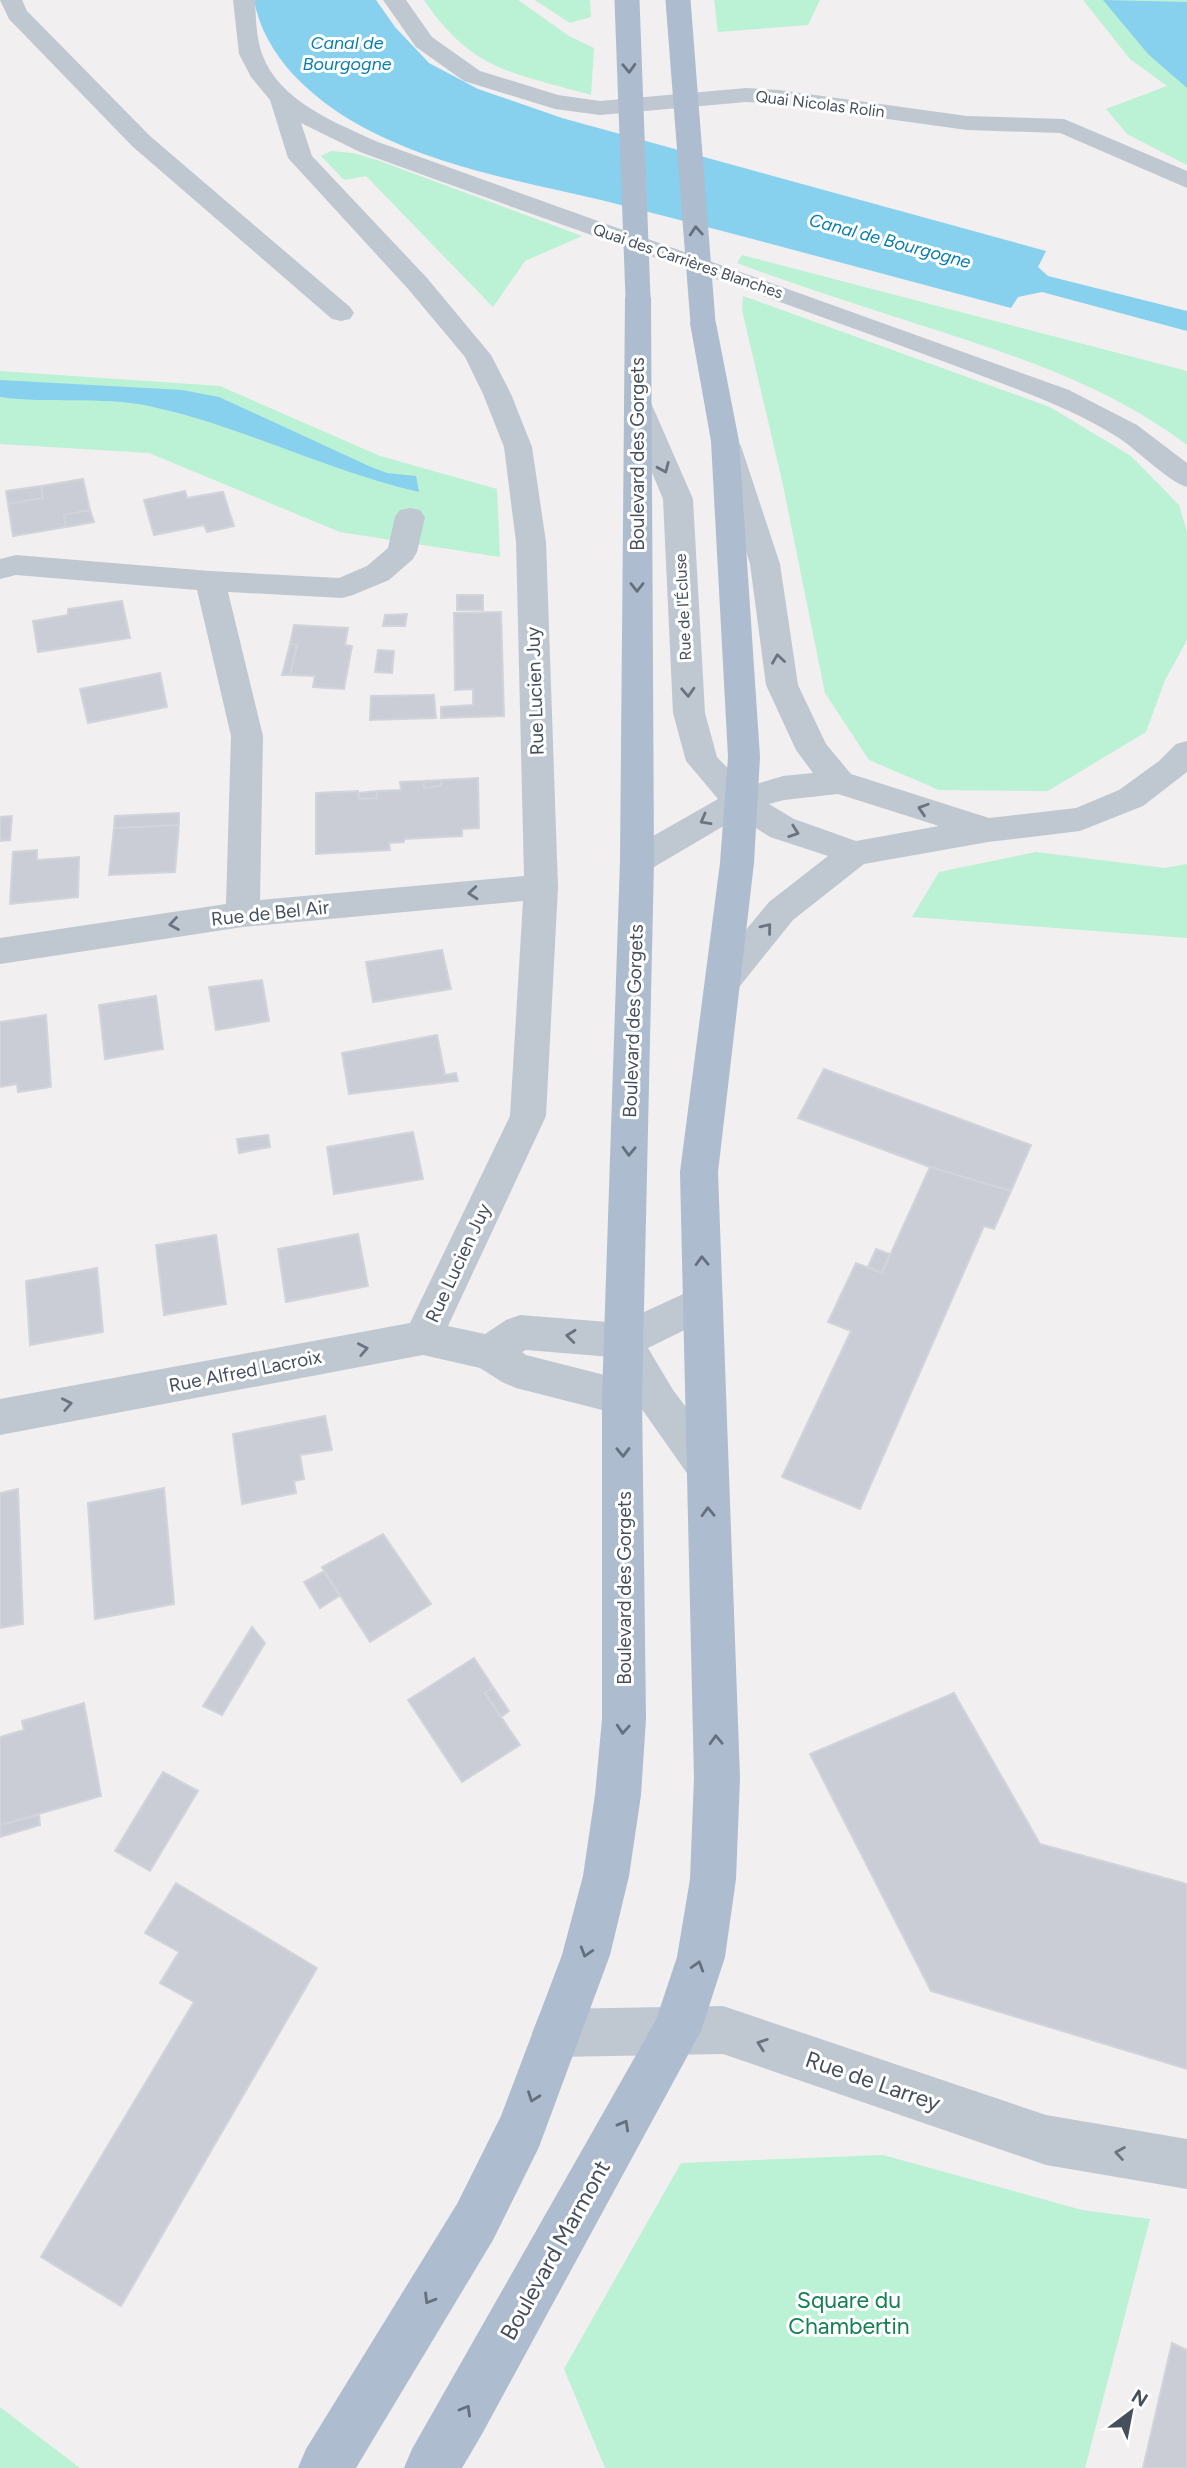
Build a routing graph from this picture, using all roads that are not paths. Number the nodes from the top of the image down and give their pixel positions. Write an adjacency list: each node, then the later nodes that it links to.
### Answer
1 (11, 0): 8 (street)
2 (244, 0): 6 (street, Quai des Carrières Blanches)
3 (394, 0): 7 (street, Quai Nicolas Rolin)
4 (627, 0): 9 (main road, Boulevard des Gorgets, one-way to 9, bridge)
5 (678, 0): 10 (main road, one-way to 5, bridge)
6 (282, 100): 11 (street, Quai des Carrières Blanches); 21 (street, Rue Lucien Juy)
7 (1187, 180)
8 (341, 313)
9 (638, 405): 17 (street, Rue de l'Écluse, one-way to 17); 20 (main road, Boulevard des Gorgets, one-way to 20)
10 (725, 441): 16 (street, one-way to 10); 17 (main road)
11 (1187, 478)
12 (410, 517): 14 (street)
13 (0, 569): 14 (street)
14 (210, 581): 22 (street)
15 (1187, 752): 18 (street, Rue de l'Écluse)
16 (839, 782): 17 (street); 18 (street, one-way to 16)
17 (740, 801): 19 (street, Rue de l'Écluse, one-way to 19); 20 (street, one-way to 20); 24 (main road)
18 (988, 830): 19 (street, Rue de l'Écluse)
19 (855, 853): 24 (street, Rue de l'Écluse, one-way to 19)
20 (637, 861): 27 (main road, Boulevard des Gorgets, one-way to 27)
21 (541, 887): 22 (street, Rue de Bel Air, one-way to 22); 26 (street, Rue Lucien Juy)
22 (243, 914): 23 (street, Rue de Bel Air, one-way to 23)
23 (0, 951)
24 (724, 981): 25 (main road, one-way to 24)
25 (704, 1301): 27 (street); 31 (main road)
26 (423, 1338): 28 (street, Rue Alfred Lacroix); 30 (street, Rue Alfred Lacroix, one-way to 26)
27 (624, 1342): 28 (street, one-way to 28); 29 (main road, Boulevard des Gorgets); 31 (street)
28 (490, 1353): 29 (street, Rue Alfred Lacroix)
29 (622, 1397): 33 (main road, Boulevard des Gorgets, one-way to 33)
30 (0, 1417)
31 (706, 1466): 32 (main road, one-way to 31)
32 (677, 2031): 33 (street, Rue de Larrey); 34 (street, Rue de Larrey, one-way to 32); 36 (main road, Boulevard Marmont, one-way to 32)
33 (556, 2033): 35 (main road, one-way to 35)
34 (1187, 2164)
35 (325, 2468)
36 (430, 2468)

